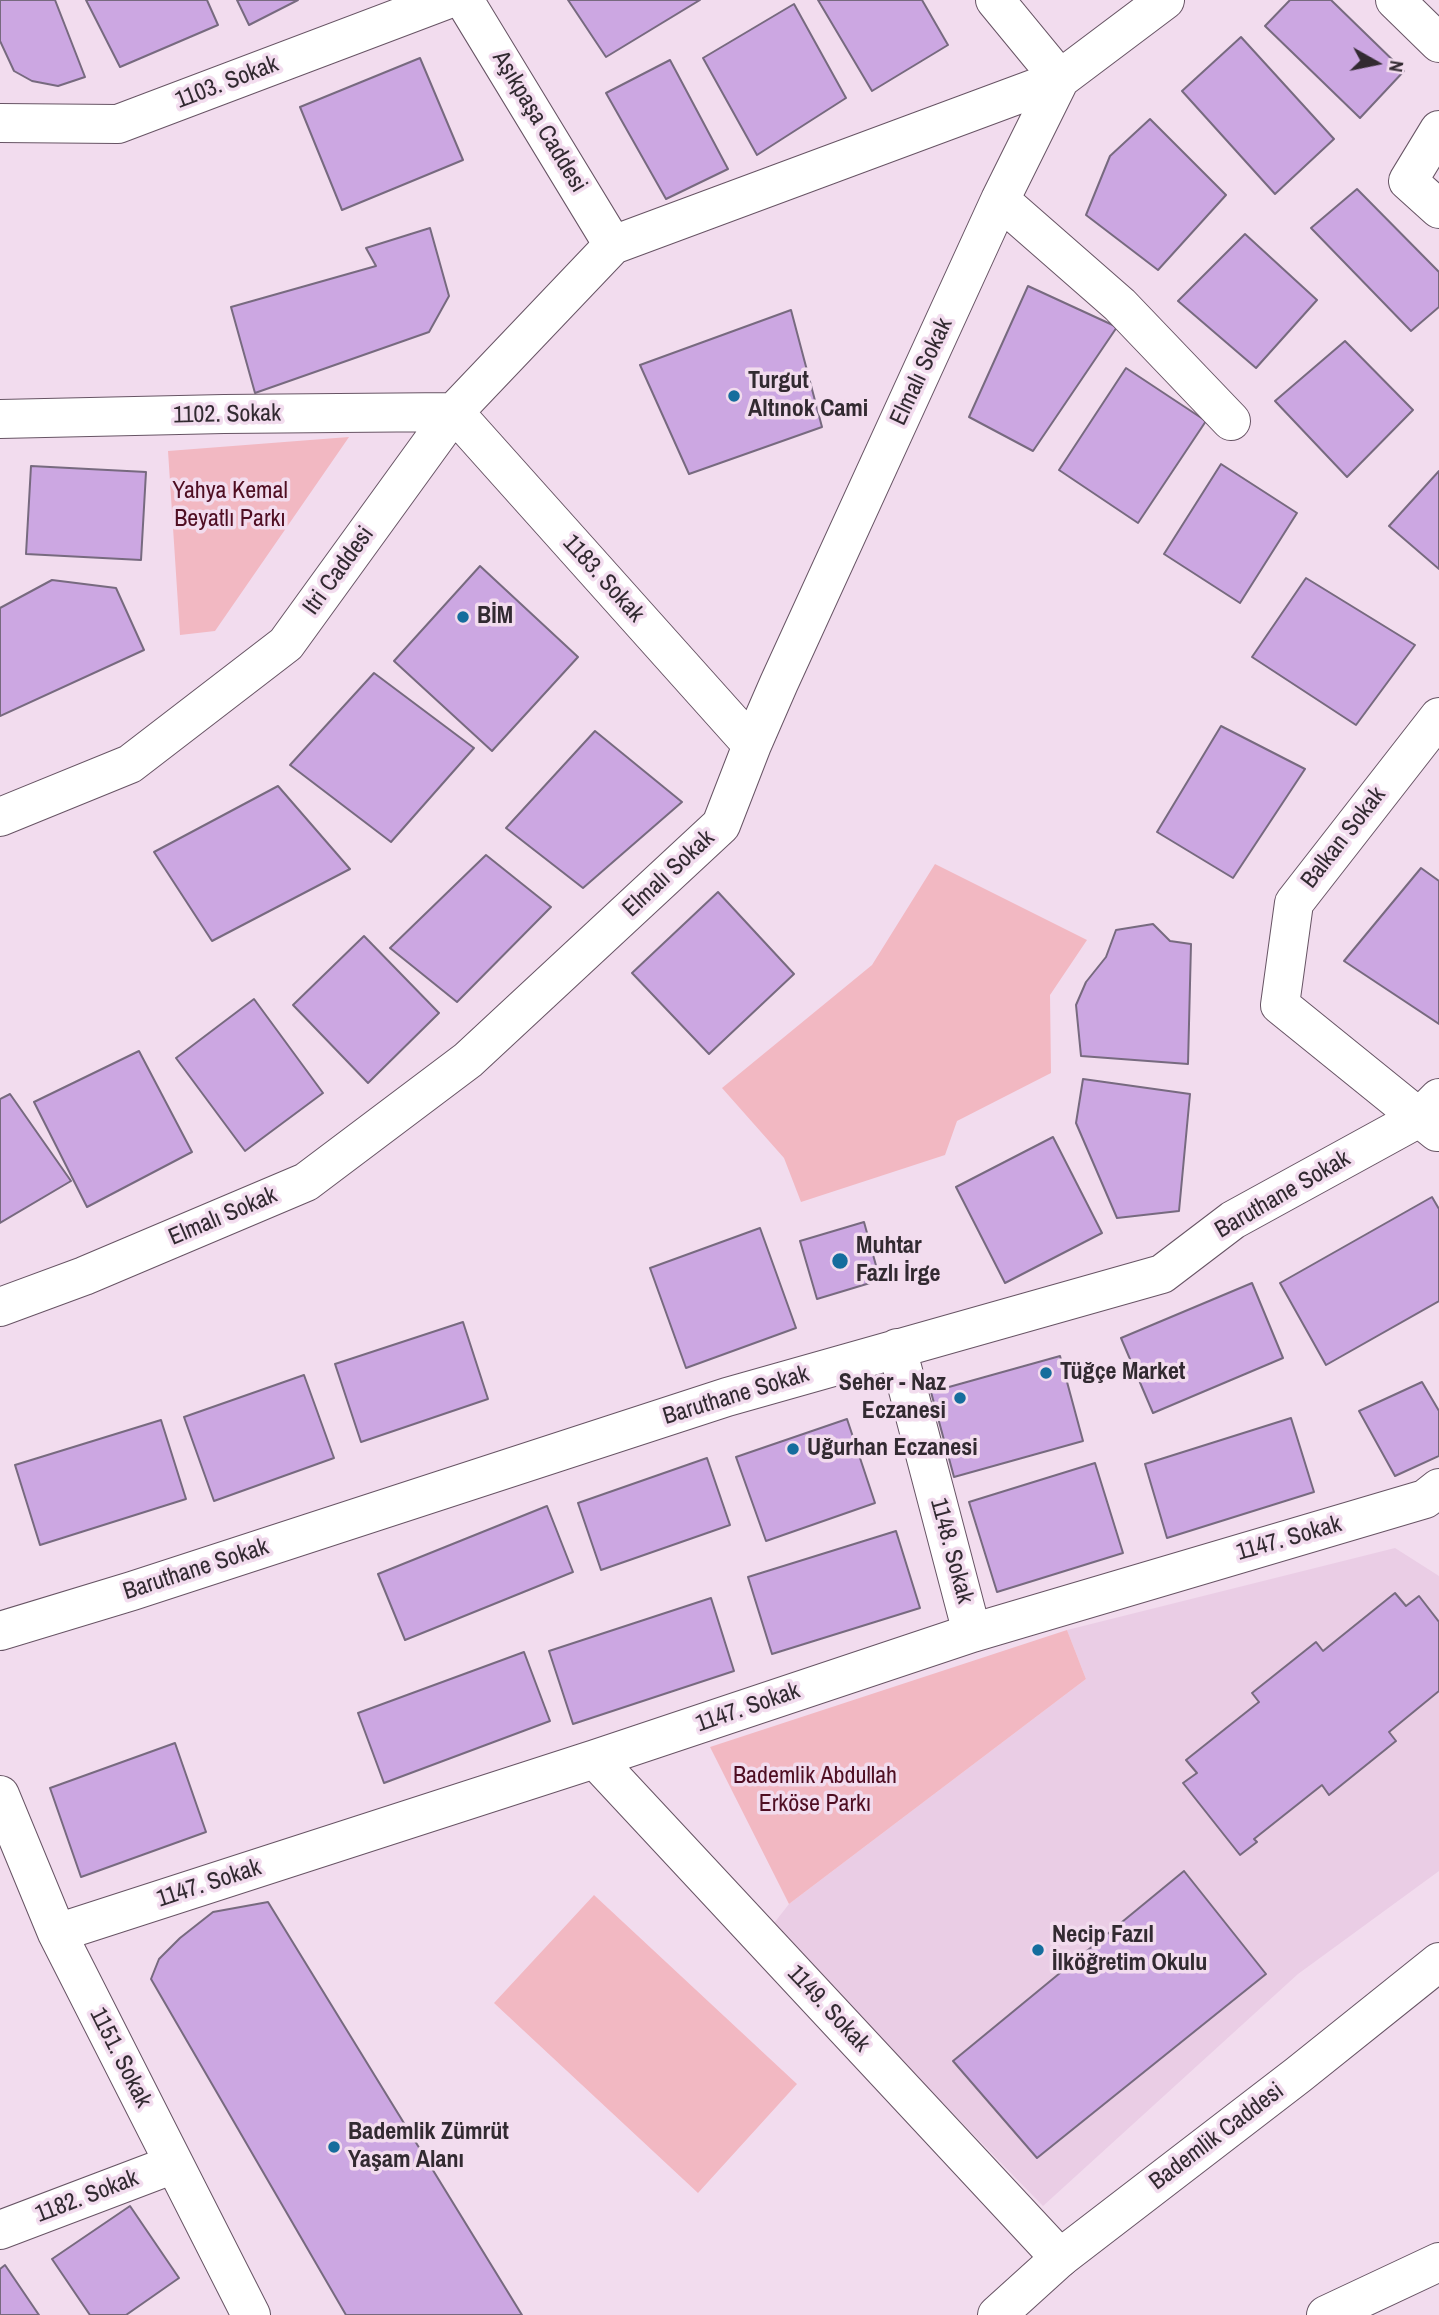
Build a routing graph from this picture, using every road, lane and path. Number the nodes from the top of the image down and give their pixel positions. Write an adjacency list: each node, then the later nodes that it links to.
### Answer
1 (446, 0): 8 (street, 1103. Sokak)
2 (464, 0): 12 (street, Aşıkpaşa Caddesi)
3 (995, 0): 7 (street)
4 (1165, 0): 7 (street)
5 (1395, 0): 6 (street)
6 (1439, 43)
7 (1060, 79): 10 (street, Elmalı Sokak); 12 (street)
8 (5, 114)
9 (1439, 130): 11 (street)
10 (1000, 200): 15 (street); 17 (street, Elmalı Sokak)
11 (1439, 209)
12 (613, 245): 13 (street, Itri Caddesi)
13 (454, 412): 14 (street, 1102. Sokak); 17 (street, 1183. Sokak); 18 (street, Itri Caddesi)
14 (0, 419)
15 (1231, 421)
16 (1439, 718): 19 (street, Balkan Sokak)
17 (752, 746): 20 (street, Elmalı Sokak)
18 (0, 817)
19 (1432, 1117): 21 (street, Baruthane Sokak)
20 (0, 1307)
21 (897, 1348): 23 (street, Baruthane Sokak); 24 (street, 1148. Sokak)
22 (1434, 1500): 24 (street, 1147. Sokak)
23 (0, 1631)
24 (972, 1633): 25 (street, 1147. Sokak)
25 (595, 1759): 27 (street, 1147. Sokak); 31 (street, 1149. Sokak)
26 (0, 1795): 27 (street, 1151. Sokak)
27 (57, 1933): 29 (street, 1151. Sokak)
28 (1439, 1962): 31 (street, Bademlik Caddesi)
29 (174, 2164): 30 (street, 1182. Sokak); 33 (street, 1151. Sokak)
30 (0, 2230)
31 (1060, 2258): 34 (street, Bademlik Caddesi)
32 (1439, 2262): 35 (street)
33 (251, 2315)
34 (997, 2315)
35 (1326, 2315)

